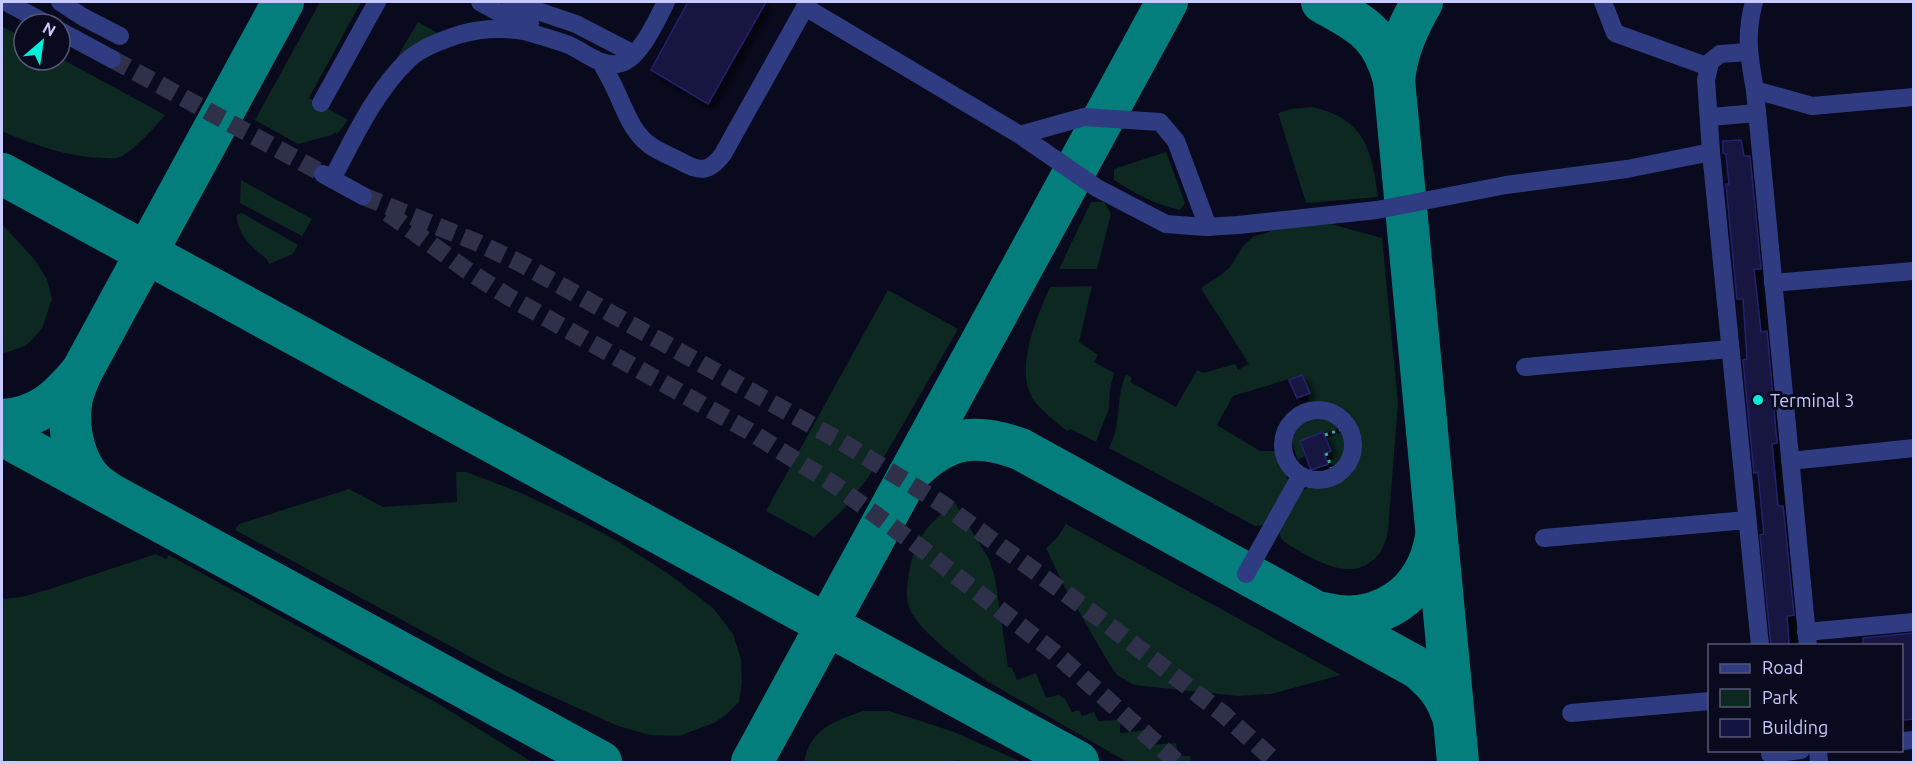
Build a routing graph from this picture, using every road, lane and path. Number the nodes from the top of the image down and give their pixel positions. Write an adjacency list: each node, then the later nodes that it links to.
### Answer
1 (6, 2): 10 (street)
2 (60, 2): 11 (street)
3 (378, 2): 20 (street)
4 (480, 2): 14 (street)
5 (511, 2): 14 (street)
6 (666, 2): 14 (street)
7 (1603, 2): 17 (street)
8 (1754, 2): 13 (street)
9 (807, 4): 16 (street); 23 (street)
10 (25, 12)
11 (120, 36)
12 (72, 37): 15 (street)
13 (1748, 52): 17 (street); 18 (street)
14 (631, 57): 16 (street)
15 (112, 59)
16 (601, 62): 25 (street)
17 (1709, 67): 22 (street)
18 (1755, 90): 19 (street); 21 (street)
19 (1914, 97)
20 (321, 103)
21 (1757, 113): 22 (street); 28 (street)
22 (1710, 117): 24 (street)
23 (1020, 135): 26 (street); 26 (street)
24 (1711, 152): 26 (street); 29 (street)
25 (363, 196)
26 (1208, 226)
27 (1914, 271): 28 (street)
28 (1773, 283): 35 (street)
29 (1730, 349): 30 (street); 38 (street)
30 (1526, 367)
31 (1348, 427): 32 (path); 36 (street); 37 (street)
32 (1325, 435)
33 (1914, 448): 35 (street)
34 (1326, 453): 37 (path)
35 (1790, 461): 42 (street)
36 (1300, 477): 37 (street); 40 (street)
37 (1335, 477)
38 (1747, 520): 39 (street); 43 (street)
39 (1544, 538)
40 (1246, 574)
41 (1914, 622): 42 (street)
42 (1807, 639)
43 (1760, 644)
44 (1708, 701): 45 (street)
45 (1571, 713)
46 (1791, 752): 47 (street)
47 (1771, 756)

